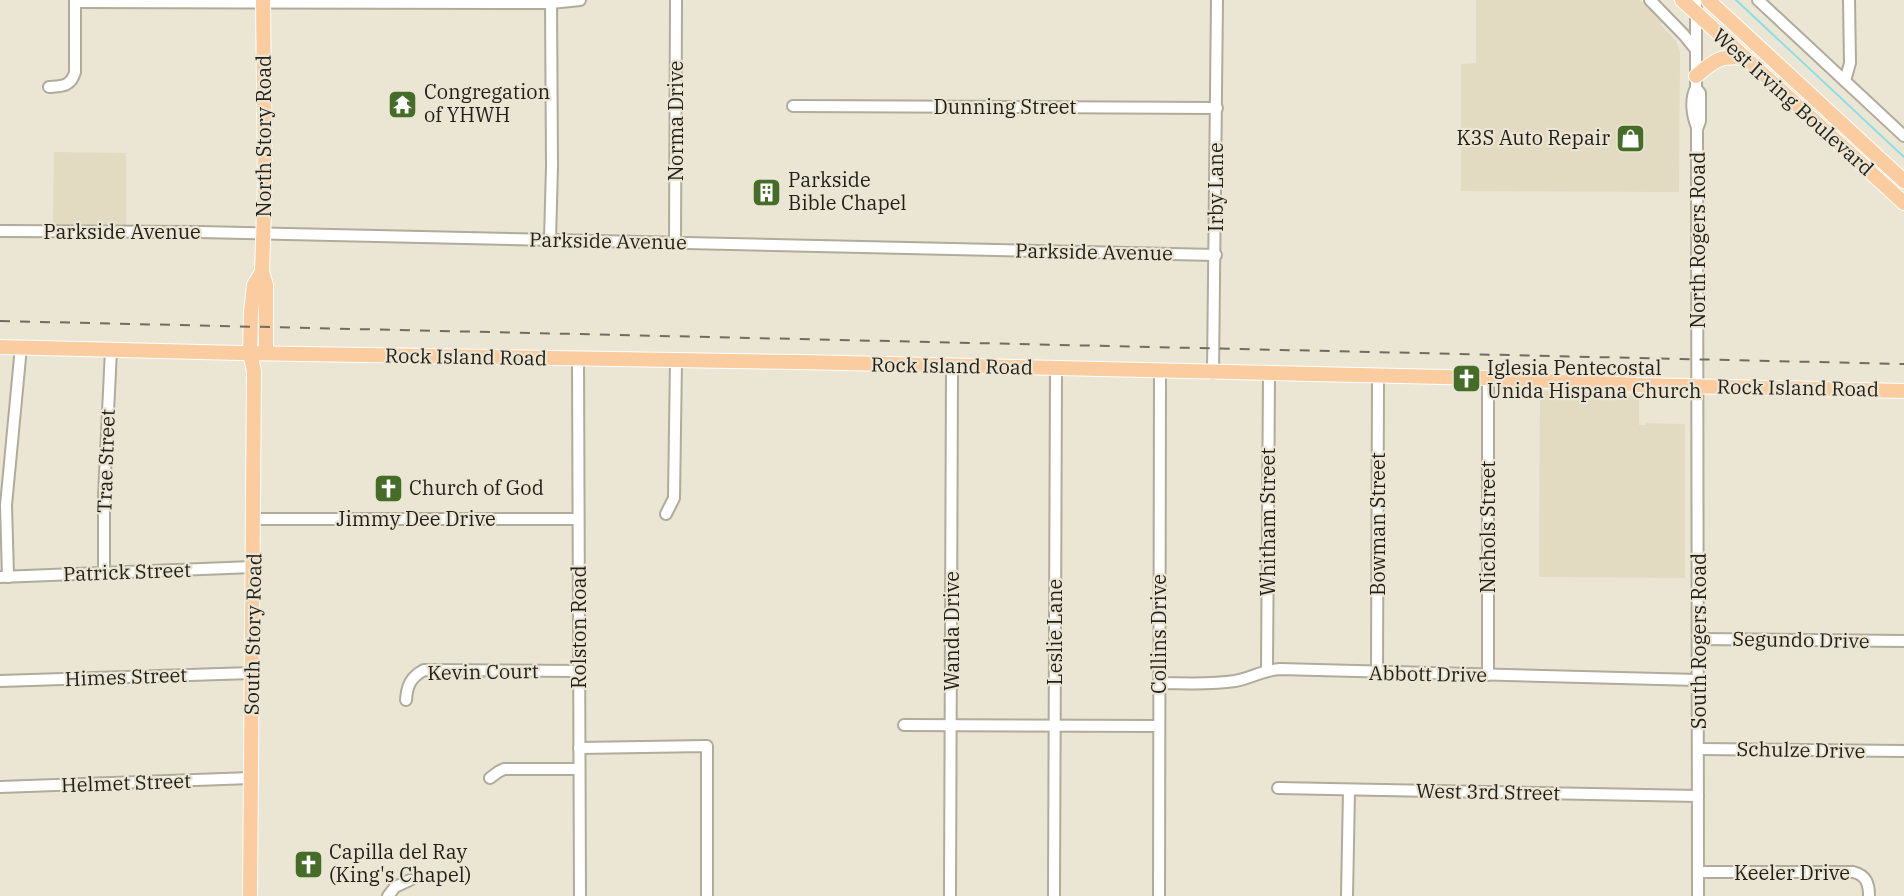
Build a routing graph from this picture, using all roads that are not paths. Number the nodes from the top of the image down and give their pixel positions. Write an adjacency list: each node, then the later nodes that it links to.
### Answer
1 (580, 0): 11 (street)
2 (676, 0): 26 (street, Norma Drive)
3 (1217, 0): 19 (street, Irby Lane)
4 (1650, 0): 13 (street, West Irving Boulevard)
5 (1682, 0): 12 (main road, West Irving Boulevard)
6 (1708, 0): 21 (main road, West Irving Boulevard)
7 (1758, 0): 15 (street)
8 (1849, 0): 15 (street)
9 (75, 1): 10 (street); 17 (street)
10 (263, 1): 11 (street); 24 (main road, North Story Road)
11 (551, 2): 25 (street)
12 (1696, 7): 13 (street, North Rogers Road); 14 (main road, West Irving Boulevard)
13 (1696, 51): 16 (street, North Rogers Road)
14 (1746, 58): 16 (main road); 22 (main road, West Irving Boulevard)
15 (1845, 81): 20 (street)
16 (1696, 82): 44 (street, North Rogers Road)
17 (49, 87)
18 (793, 106): 19 (street, Dunning Street)
19 (1217, 108): 27 (street, Irby Lane)
20 (1904, 136)
21 (1904, 181)
22 (1904, 203)
23 (0, 231): 24 (street, Parkside Avenue)
24 (264, 233): 25 (street, Parkside Avenue); 28 (main road, North Story Road)
25 (550, 240): 26 (street, Parkside Avenue)
26 (675, 243): 27 (street, Parkside Avenue)
27 (1216, 255): 40 (street, Irby Lane)
28 (261, 272): 32 (main road, North Story Road); 33 (main road, North Story Road)
29 (0, 347): 30 (main road, Rock Island Road)
30 (21, 347): 31 (main road, Rock Island Road); 51 (street)
31 (111, 350): 32 (main road, Rock Island Road); 50 (street, Trae Street)
32 (250, 353): 33 (main road, Rock Island Road); 38 (main road, South Story Road)
33 (266, 353): 34 (main road, Rock Island Road); 38 (main road)
34 (578, 358): 35 (main road, Rock Island Road); 48 (street, Rolston Road)
35 (676, 360): 36 (main road, Rock Island Road); 46 (street)
36 (952, 366): 37 (main road, Rock Island Road); 64 (street, Wanda Drive)
37 (1056, 368): 39 (main road, Rock Island Road); 65 (street, Leslie Lane)
38 (254, 371): 47 (main road, South Story Road)
39 (1160, 371): 40 (main road, Rock Island Road); 61 (street, Collins Drive)
40 (1214, 373): 41 (main road, Rock Island Road)
41 (1269, 374): 42 (main road, Rock Island Road); 54 (street, Whitham Street)
42 (1378, 376): 43 (main road, Rock Island Road); 57 (street, Bowman Street)
43 (1488, 378): 44 (main road, Rock Island Road); 58 (street, Nichols Street)
44 (1698, 386): 45 (main road, Rock Island Road); 52 (street, South Rogers Road)
45 (1904, 391)
46 (666, 514)
47 (254, 519): 48 (street, Jimmy Dee Drive); 49 (main road, South Story Road)
48 (578, 519): 55 (street, Rolston Road)
49 (253, 567): 50 (street, Patrick Street); 56 (main road, South Story Road)
50 (104, 573): 51 (street, Patrick Street)
51 (4, 577)
52 (1698, 639): 53 (street, Segundo Drive); 59 (street, South Rogers Road)
53 (1904, 641)
54 (1267, 670): 57 (street, Abbott Drive); 61 (street, Abbott Drive)
55 (579, 671): 62 (street, Kevin Court); 67 (street, Rolston Road)
56 (252, 673): 60 (street, Himes Street); 71 (main road, South Story Road)
57 (1377, 673): 58 (street, Abbott Drive)
58 (1488, 675): 59 (street, Abbott Drive)
59 (1698, 680): 68 (street, South Rogers Road)
60 (0, 681)
61 (1159, 683): 66 (street, Collins Drive)
62 (406, 700)
63 (904, 725): 64 (street)
64 (951, 725): 65 (street); 83 (street, Wanda Drive)
65 (1055, 726): 66 (street); 84 (street, Leslie Lane)
66 (1159, 726): 85 (street, Collins Drive)
67 (579, 748): 70 (street, Rolston Road); 82 (street)
68 (1698, 748): 69 (street, Schulze Drive); 76 (street, South Rogers Road)
69 (1904, 751)
70 (579, 769): 72 (street); 81 (street, Rolston Road)
71 (251, 778): 73 (street, Helmet Street); 79 (main road, South Story Road)
72 (490, 778)
73 (0, 787)
74 (1278, 788): 75 (street, West 3rd Street)
75 (1349, 790): 76 (street, West 3rd Street); 86 (street)
76 (1698, 796): 77 (street, South Rogers Road)
77 (1698, 872): 87 (street, South Rogers Road); 88 (street, Keeler Drive)
78 (410, 880): 80 (street)
79 (250, 896)
80 (388, 896)
81 (580, 896)
82 (707, 896)
83 (950, 896)
84 (1054, 896)
85 (1159, 896)
86 (1347, 896)
87 (1698, 896)
88 (1869, 896)

